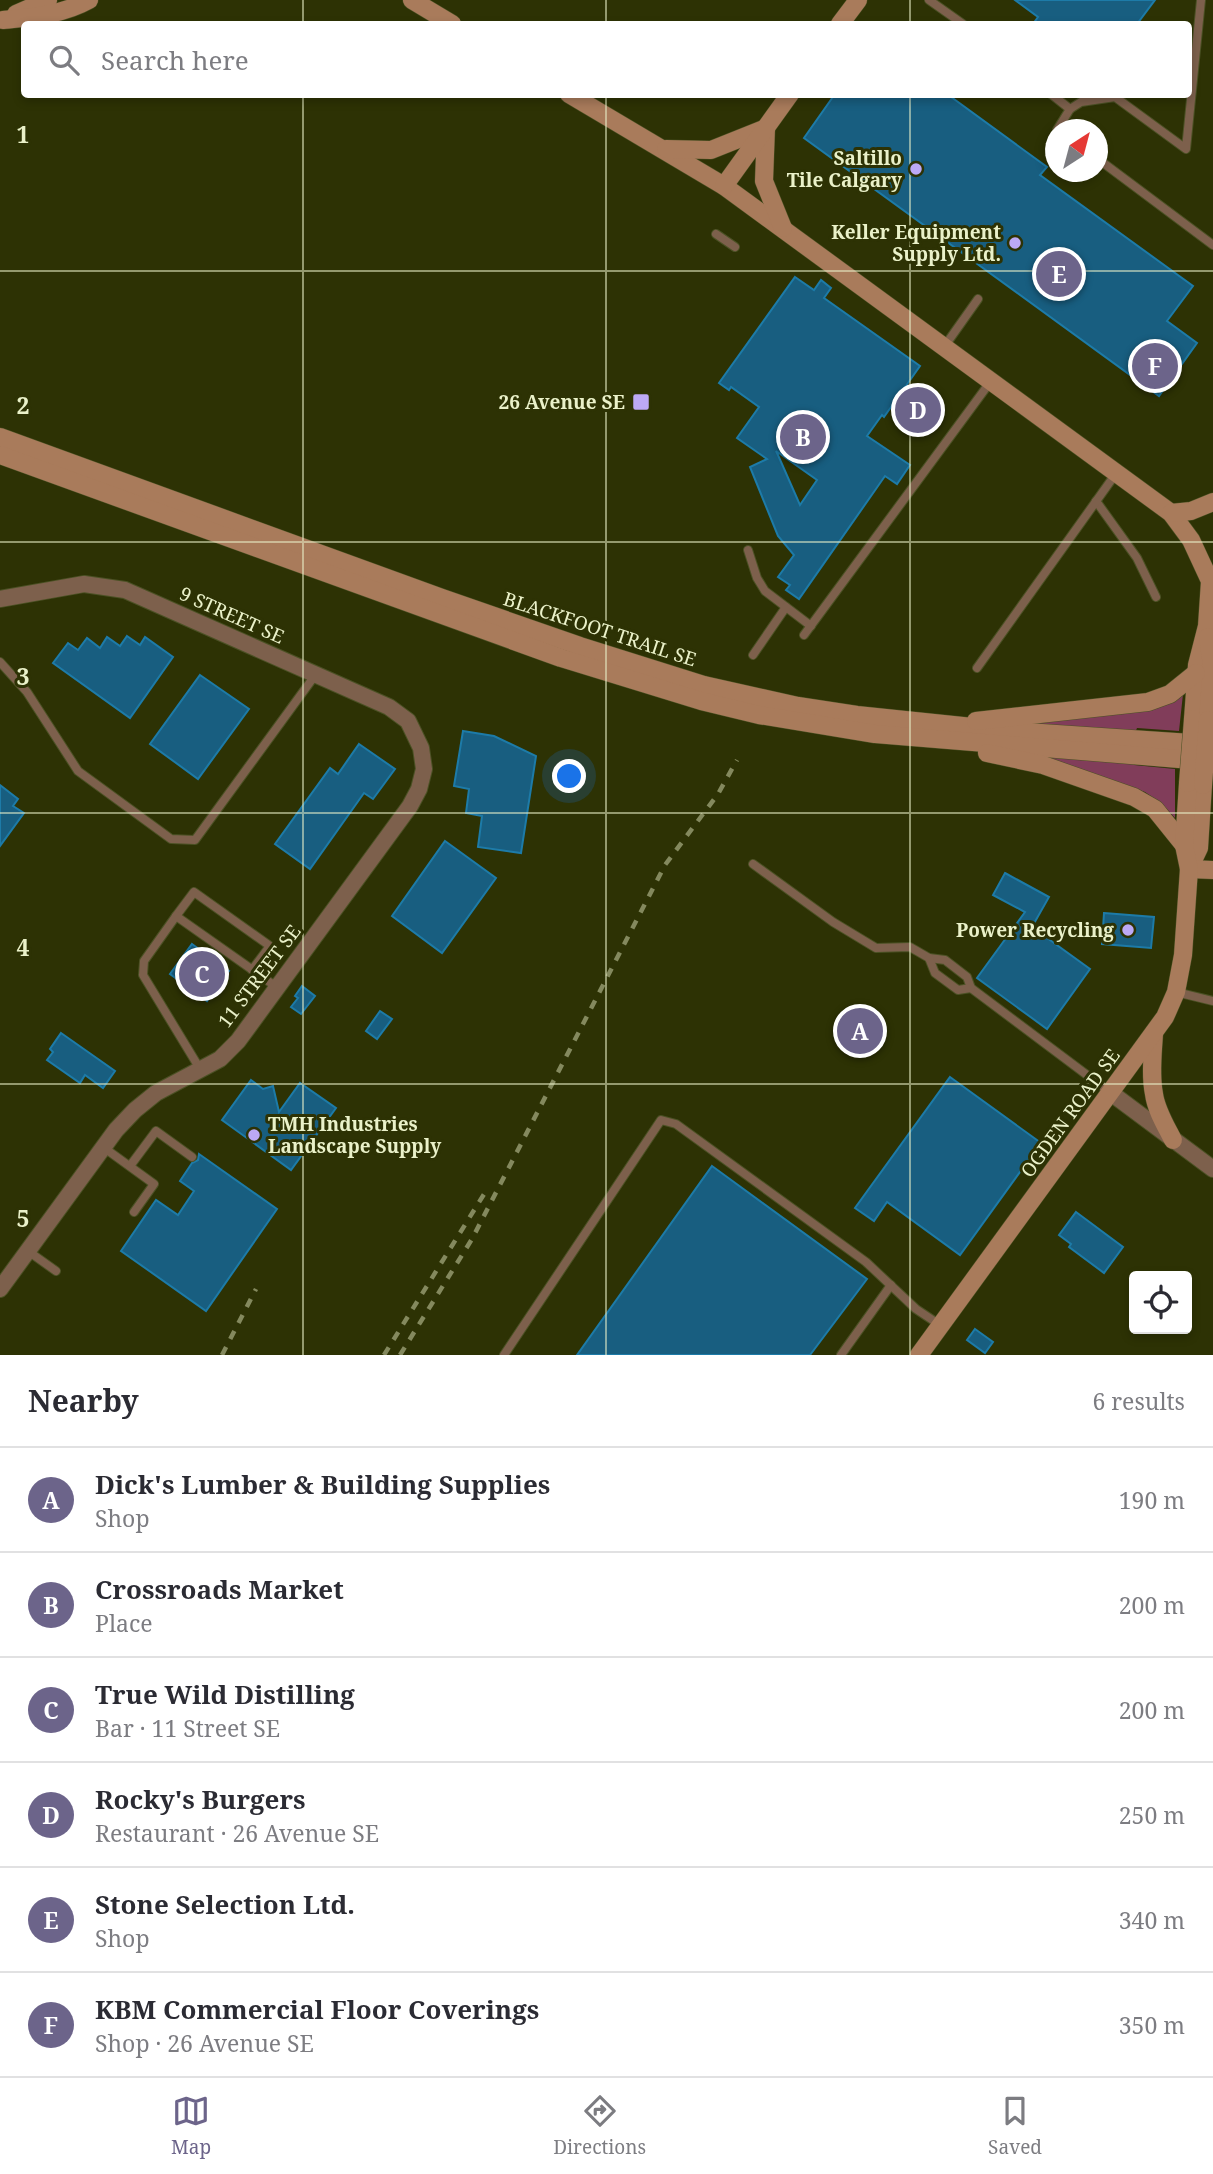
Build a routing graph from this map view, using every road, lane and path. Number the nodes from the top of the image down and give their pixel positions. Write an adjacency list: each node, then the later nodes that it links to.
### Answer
1 (48, 0): 7 (main road)
2 (89, 0): 7 (main road)
3 (412, 0): 8 (main road)
4 (858, 0): 9 (main road)
5 (929, 0): 10 (lane)
6 (1201, 0): 11 (lane)
7 (1, 21)
8 (447, 21)
9 (842, 21)
10 (959, 21)
11 (1192, 89)
12 (576, 98): 21 (main road)
13 (787, 98): 20 (main road)
14 (1056, 98): 18 (lane)
15 (1108, 98): 18 (lane)
16 (1116, 98): 17 (lane)
17 (1191, 98)
18 (1070, 109): 19 (lane)
19 (1064, 119)
20 (766, 128): 21 (main road); 23 (main road); 24 (main road)
21 (663, 149): 23 (main road)
22 (1108, 167): 26 (lane)
23 (724, 186): 24 (main road)
24 (783, 228): 29 (main road)
25 (716, 234): 27 (lane)
26 (1213, 245)
27 (735, 247)
28 (978, 299): 29 (lane)
29 (944, 346): 30 (main road)
30 (991, 381): 33 (main road); 42 (lane)
31 (0, 437): 50 (main road, BLACKFOOT TRAIL SE)
32 (0, 455): 50 (main road, BLACKFOOT TRAIL SE)
33 (1117, 472): 34 (lane); 36 (main road)
34 (1096, 501): 39 (lane); 47 (lane)
35 (1213, 502): 36 (main road)
36 (1171, 513): 38 (main road)
37 (748, 550): 41 (lane)
38 (1212, 580): 43 (main road)
39 (1156, 597)
40 (0, 599): 49 (street, 9 STREET SE)
41 (786, 607): 42 (lane); 45 (lane)
42 (811, 626): 44 (lane)
43 (1210, 626): 48 (main road)
44 (804, 635)
45 (753, 655)
46 (0, 662): 49 (lane)
47 (977, 668)
48 (1207, 668): 50 (main road); 54 (main road, OGDEN ROAD SE, bridge)
49 (316, 674): 52 (street, 9 STREET SE)
50 (954, 733): 51 (main road, BLACKFOOT TRAIL SE); 53 (main road, BLACKFOOT TRAIL SE); 56 (main road)
51 (1213, 745)
52 (421, 748): 64 (street, 11 STREET SE)
53 (1213, 762)
54 (1196, 784): 55 (main road, OGDEN ROAD SE); 56 (main road, OGDEN ROAD SE)
55 (1200, 832): 57 (main road); 59 (main road, OGDEN ROAD SE)
56 (1184, 845): 59 (main road, OGDEN ROAD SE)
57 (1213, 846)
58 (753, 864): 62 (lane)
59 (1189, 869): 60 (main road); 66 (main road, OGDEN ROAD SE)
60 (1213, 870)
61 (176, 916): 63 (lane); 63 (lane); 69 (lane)
62 (929, 958): 65 (lane); 65 (lane)
63 (252, 970): 64 (lane)
64 (278, 988): 69 (street, 11 STREET SE)
65 (971, 989): 70 (lane)
66 (1176, 992): 67 (lane); 68 (main road, OGDEN ROAD SE)
67 (1213, 1001)
68 (1154, 1033): 70 (main road, OGDEN ROAD SE); 71 (main road)
69 (200, 1069): 72 (street, 11 STREET SE)
70 (1111, 1093): 71 (street); 81 (main road, OGDEN ROAD SE)
71 (1173, 1140): 75 (street)
72 (103, 1147): 74 (lane); 77 (street, 11 STREET SE)
73 (192, 1157): 74 (lane)
74 (130, 1166): 76 (lane)
75 (1213, 1169)
76 (134, 1212)
77 (28, 1251): 78 (lane); 80 (street, 11 STREET SE)
78 (56, 1271)
79 (891, 1285): 81 (lane); 82 (lane); 83 (lane)
80 (0, 1289)
81 (940, 1325): 84 (main road, OGDEN ROAD SE)
82 (504, 1355)
83 (841, 1355)
84 (919, 1355)

